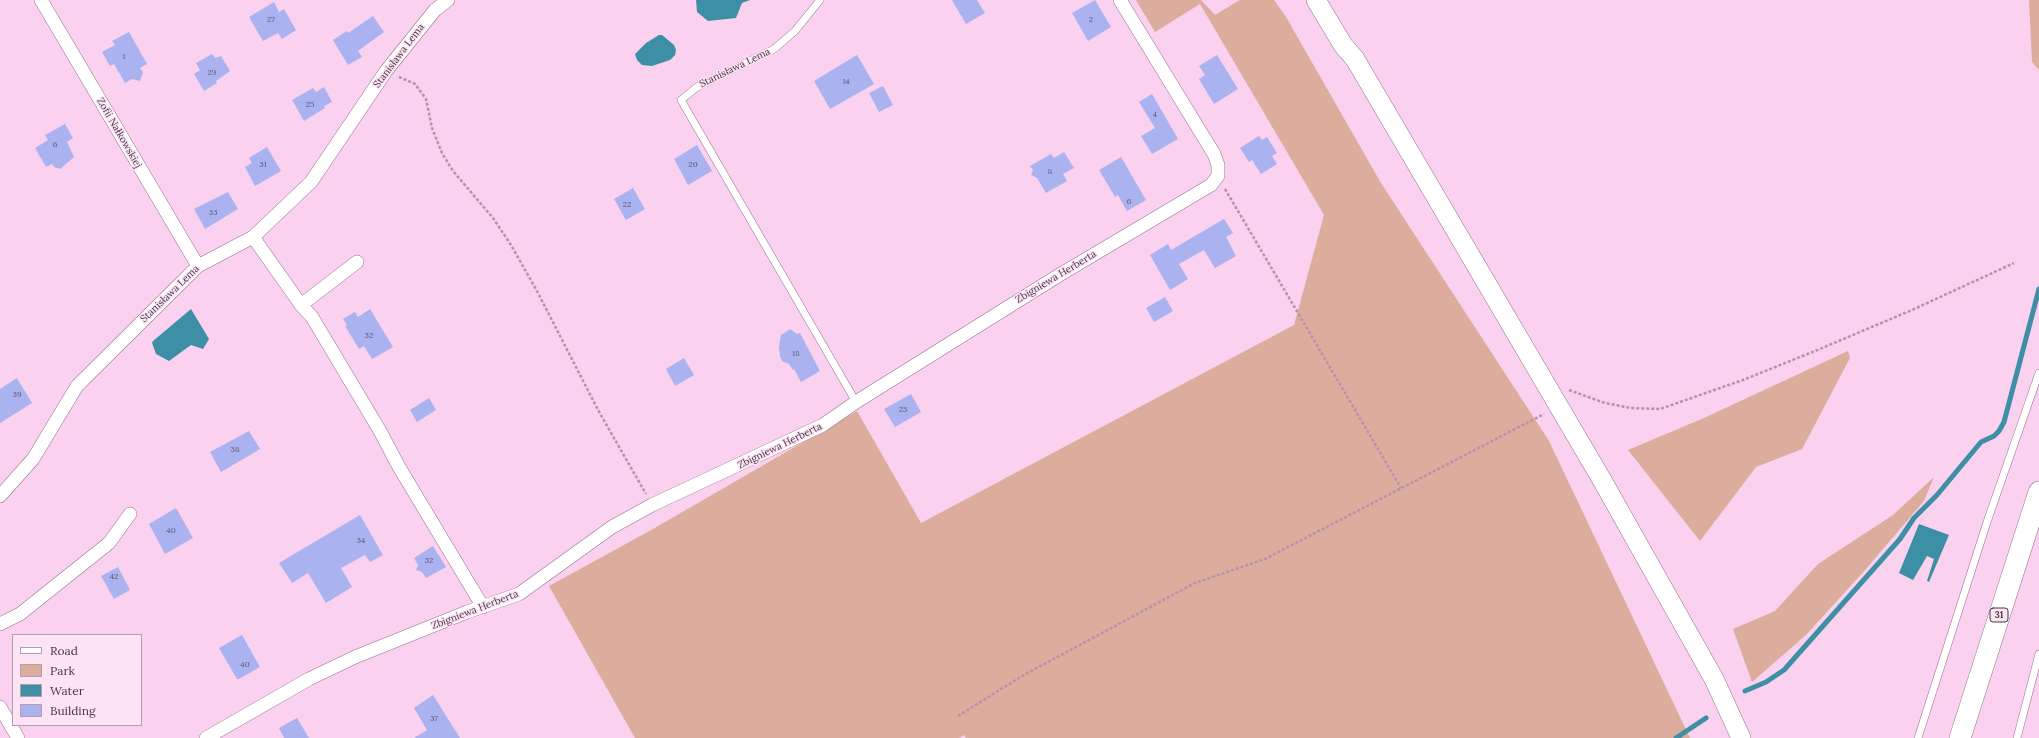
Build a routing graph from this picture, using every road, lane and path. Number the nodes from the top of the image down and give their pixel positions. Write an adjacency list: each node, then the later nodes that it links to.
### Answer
1 (41, 0): 13 (street, Zofii Nałkowskiej)
2 (448, 0): 8 (street, Stanisława Lema)
3 (820, 0): 17 (lane, Stanisława Lema)
4 (1120, 0): 9 (street)
5 (1316, 0): 7 (main road)
6 (1331, 0): 7 (main road)
7 (1355, 59): 16 (main road)
8 (386, 71): 10 (street, Stanisława Lema); 21 (path)
9 (1218, 176): 17 (street, Zbigniewa Herberta); 18 (path)
10 (253, 237): 13 (street, Stanisława Lema); 14 (street)
11 (357, 262): 14 (street)
12 (2014, 263): 16 (path)
13 (198, 266): 20 (street, Stanisława Lema)
14 (301, 305): 23 (street)
15 (2039, 373): 31 (lane)
16 (1555, 400): 18 (path); 30 (main road)
17 (856, 402): 21 (street, Zbigniewa Herberta)
18 (1401, 488): 27 (path)
19 (2039, 492): 32 (main road, 31)
20 (0, 496)
21 (652, 505): 23 (street, Zbigniewa Herberta)
22 (130, 514): 24 (street)
23 (483, 606): 29 (street, Zbigniewa Herberta)
24 (0, 624)
25 (2039, 654): 33 (lane)
26 (0, 707): 28 (street)
27 (958, 716)
28 (18, 738)
29 (206, 738)
30 (1741, 738)
31 (1918, 738)
32 (1960, 738)
33 (2017, 738)

